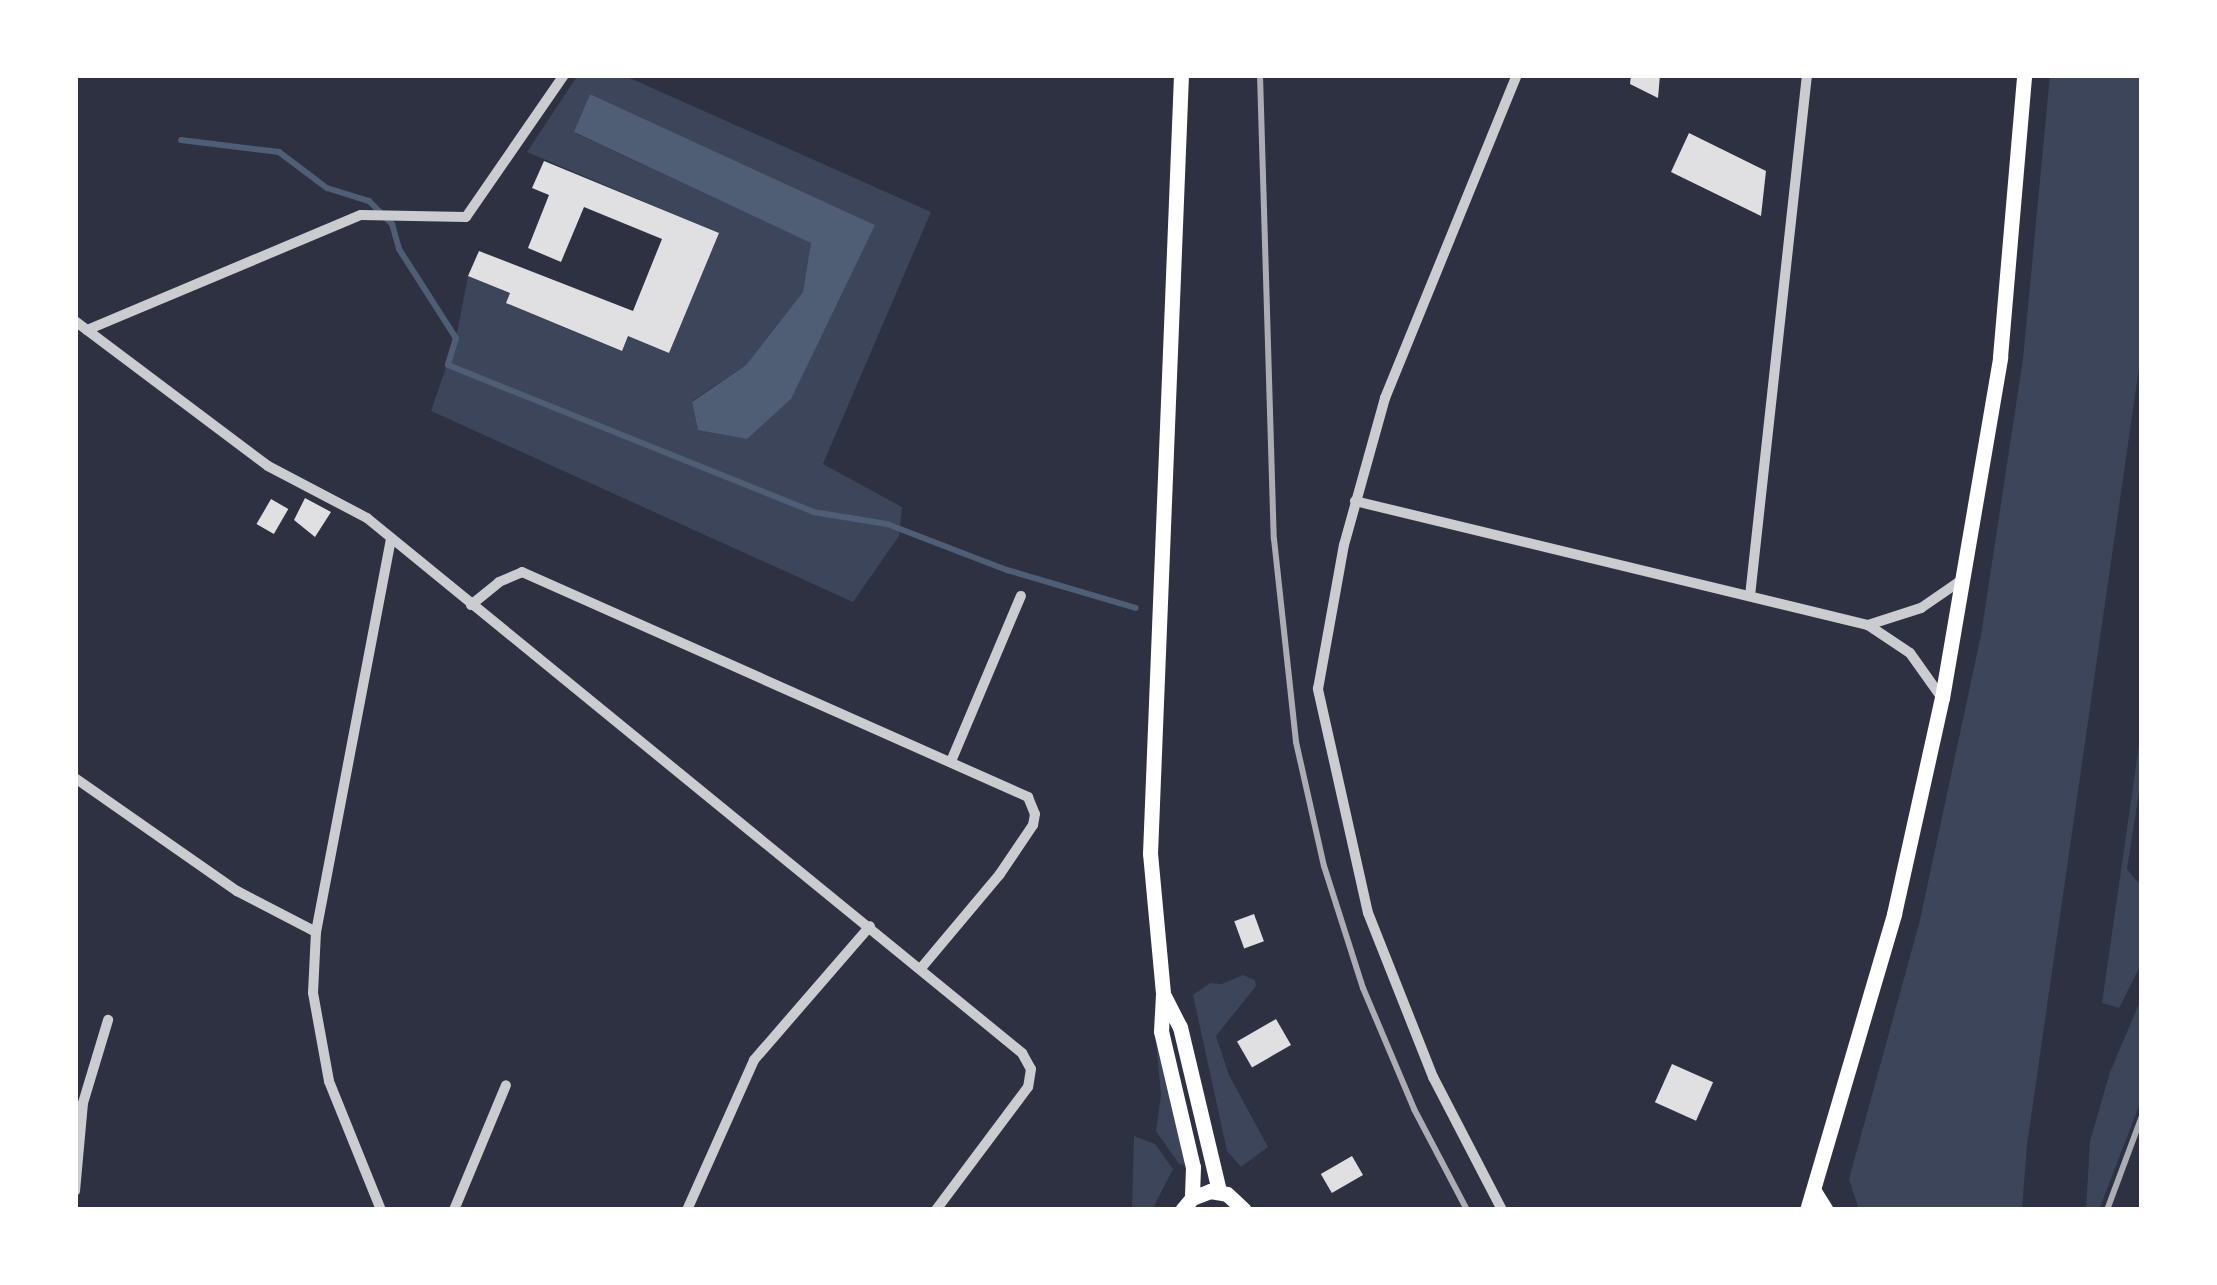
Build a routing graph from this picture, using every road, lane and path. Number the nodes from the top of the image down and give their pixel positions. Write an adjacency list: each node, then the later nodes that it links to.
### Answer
1 (564, 75): 7 (street)
2 (1181, 75): 21 (main road)
3 (1517, 75): 8 (street)
4 (1808, 75): 12 (street)
5 (2024, 75): 10 (main road)
6 (75, 320): 7 (street)
7 (87, 330): 9 (street)
8 (1355, 501): 12 (street); 33 (street)
9 (392, 539): 13 (street); 19 (street)
10 (1964, 579): 14 (street); 15 (main road)
11 (1021, 596): 16 (street)
12 (1750, 596): 14 (street)
13 (471, 605): 16 (street); 18 (street)
14 (1868, 626): 15 (street)
15 (1942, 698): 25 (main road)
16 (952, 760): 20 (street)
17 (75, 778): 19 (street)
18 (870, 926): 20 (street); 30 (street)
19 (316, 932): 28 (street)
20 (922, 968): 31 (street)
21 (1163, 994): 26 (main road); 27 (main road)
22 (108, 1020): 24 (street)
23 (506, 1085): 29 (street)
24 (75, 1191)
25 (1814, 1191): 34 (main road); 35 (main road)
26 (1220, 1192): 27 (main road); 32 (main road)
27 (1187, 1204)
28 (382, 1210)
29 (454, 1210)
30 (687, 1210)
31 (936, 1210)
32 (1244, 1210)
33 (1502, 1210)
34 (1806, 1210)
35 (1826, 1210)

